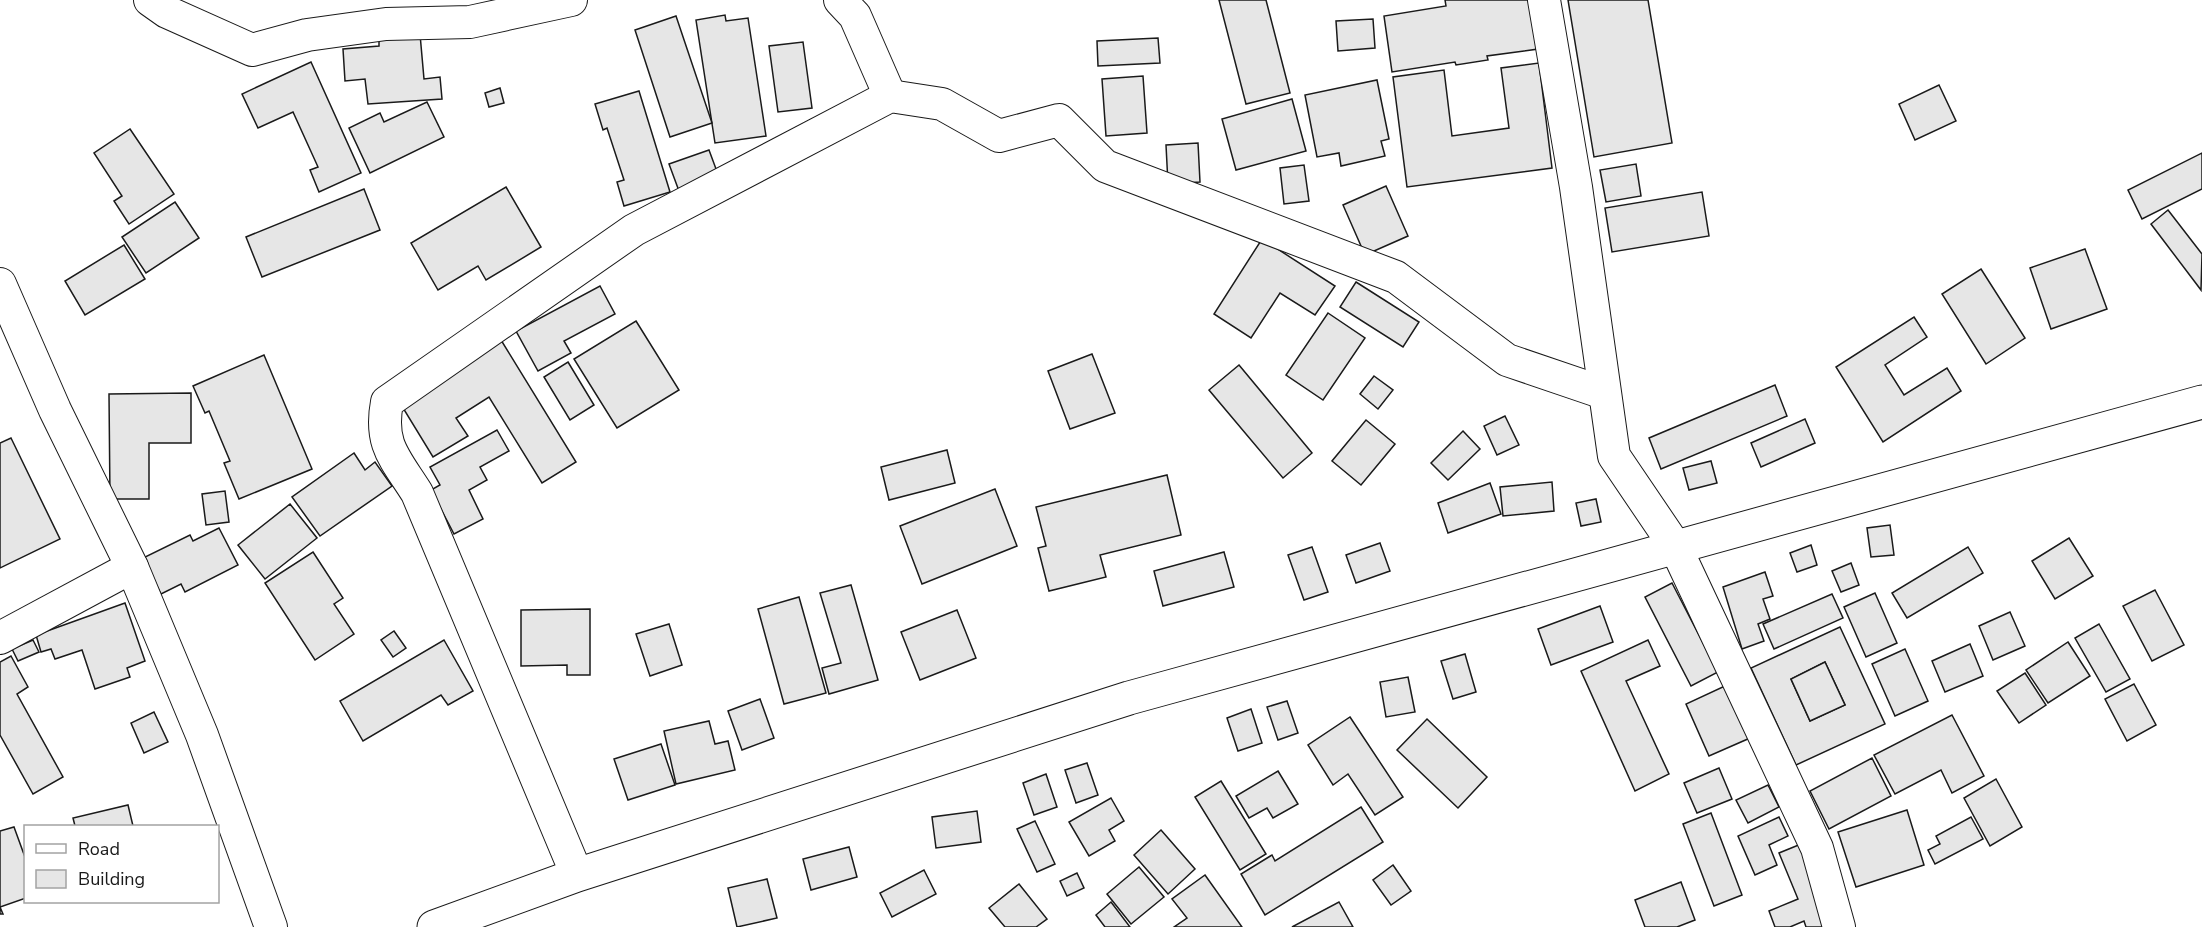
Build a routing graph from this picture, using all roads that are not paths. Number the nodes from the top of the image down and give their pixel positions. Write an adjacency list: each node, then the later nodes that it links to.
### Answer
1 (150, 0): 2 (street)
2 (571, 0)
3 (840, 0): 5 (street)
4 (1544, 0): 7 (street)
5 (890, 96): 7 (street); 12 (street)
6 (0, 284): 10 (street)
7 (1604, 393): 9 (street)
8 (2202, 402): 9 (highway)
9 (1675, 546): 12 (highway); 15 (street)
10 (132, 567): 11 (street); 13 (street)
11 (0, 638)
12 (577, 875): 14 (highway)
13 (271, 927)
14 (434, 927)
15 (1839, 927)

